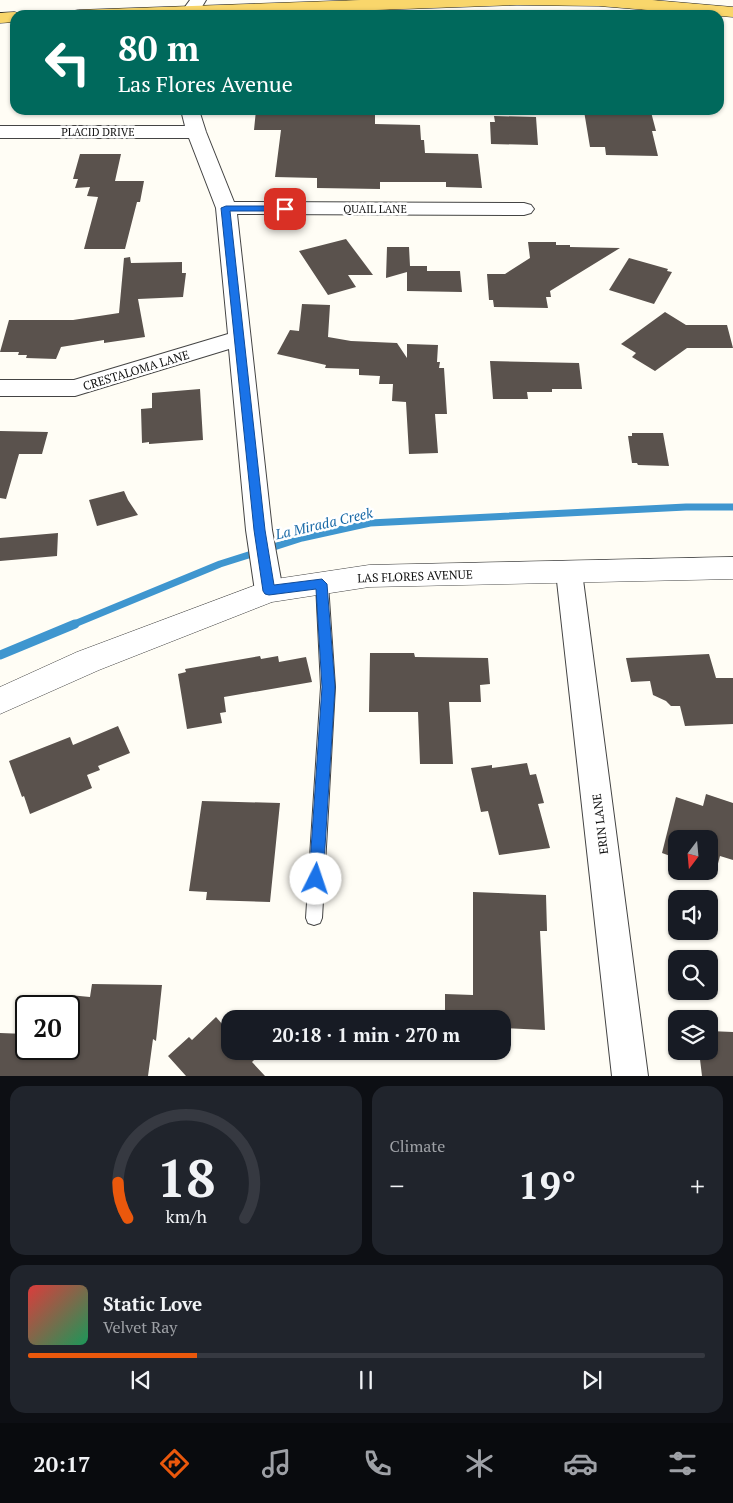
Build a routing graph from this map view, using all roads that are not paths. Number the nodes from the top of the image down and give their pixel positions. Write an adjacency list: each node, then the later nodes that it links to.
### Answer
1 (192, 9): 2 (main road); 3 (main road)
2 (173, 10)
3 (709, 10)
4 (191, 115): 6 (street)
5 (0, 132): 6 (street, PLACID DRIVE)
6 (196, 132): 7 (street)
7 (226, 208): 8 (street, QUAIL LANE); 9 (street)
8 (524, 209)
9 (240, 338): 10 (street, CRESTALOMA LANE); 13 (street)
10 (0, 388)
11 (733, 568): 12 (street, LAS FLORES AVENUE)
12 (569, 572): 14 (street, LAS FLORES AVENUE); 17 (street, ERIN LANE)
13 (267, 578): 14 (street, LAS FLORES AVENUE); 15 (street, LAS FLORES AVENUE)
14 (322, 584): 16 (lane)
15 (0, 701)
16 (314, 918)
17 (630, 1076)

